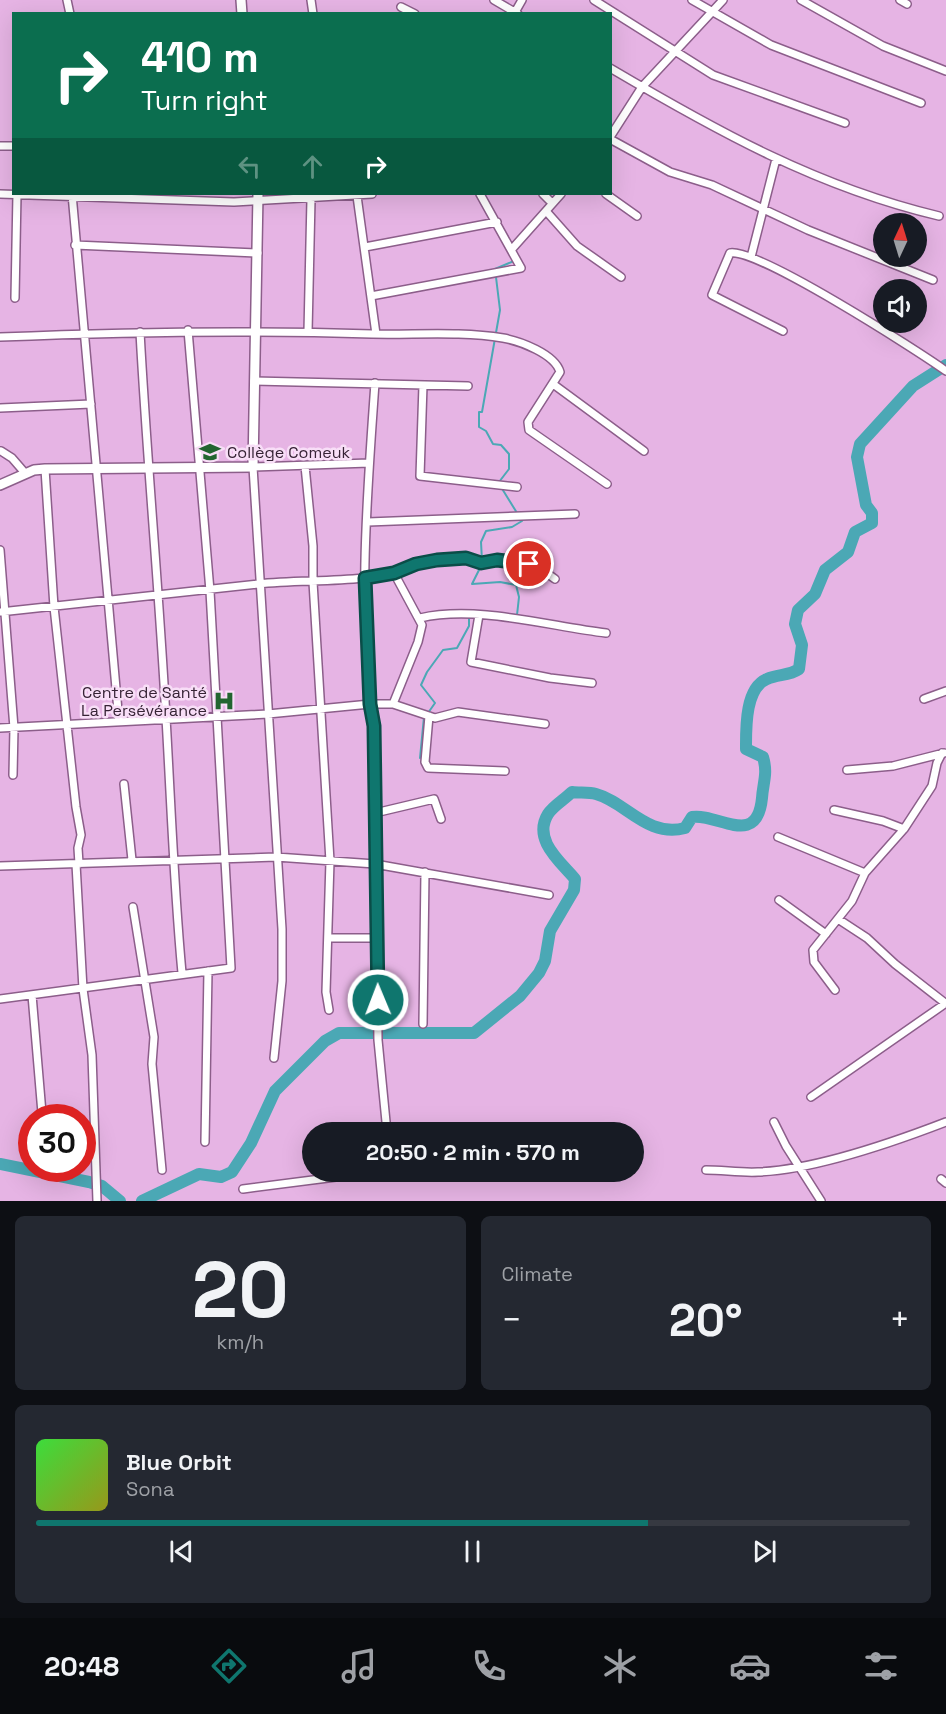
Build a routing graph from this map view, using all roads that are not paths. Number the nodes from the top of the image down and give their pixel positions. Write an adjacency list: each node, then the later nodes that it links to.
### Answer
1 (494, 0): 8 (street)
2 (594, 0): 10 (street)
3 (692, 0): 9 (street)
4 (723, 0): 9 (street)
5 (801, 0): 12 (street)
6 (401, 7): 7 (street)
7 (411, 12)
8 (514, 12)
9 (712, 12): 10 (street); 14 (street)
10 (677, 51): 13 (street); 15 (street)
11 (612, 69): 13 (street)
12 (946, 71)
13 (642, 87): 16 (street); 18 (street)
14 (921, 103)
15 (845, 123)
16 (612, 135)
17 (612, 139): 30 (street)
18 (776, 159): 30 (street); 33 (street)
19 (16, 195): 43 (street)
20 (72, 195): 27 (street); 35 (street)
21 (364, 195): 26 (street)
22 (481, 195): 34 (street)
23 (544, 195): 29 (street)
24 (560, 195): 29 (street)
25 (607, 195): 32 (street)
26 (357, 196): 28 (street); 36 (street)
27 (258, 197): 28 (street); 38 (main road)
28 (311, 199): 48 (street)
29 (552, 204): 31 (street)
30 (762, 209): 39 (street); 41 (street)
31 (546, 211): 37 (street); 40 (street)
32 (637, 216)
33 (939, 216)
34 (497, 222): 36 (street); 37 (street)
35 (75, 245): 38 (street); 49 (street)
36 (365, 248): 42 (street)
37 (512, 249): 42 (street)
38 (258, 253): 45 (main road)
39 (751, 257): 46 (street); 52 (street)
40 (621, 277)
41 (933, 280)
42 (371, 296): 50 (street)
43 (15, 298)
44 (188, 330): 45 (street); 47 (street); 68 (street)
45 (255, 331): 48 (street); 53 (main road)
46 (783, 331)
47 (140, 332): 49 (street); 67 (street)
48 (308, 332): 50 (street)
49 (86, 334): 51 (street); 58 (street)
50 (376, 334): 55 (street)
51 (0, 337)
52 (946, 371)
53 (254, 381): 54 (street); 64 (main road)
54 (375, 383): 56 (street); 62 (street)
55 (553, 384): 61 (street); 70 (street)
56 (423, 385): 57 (street); 72 (street)
57 (468, 386)
58 (90, 404): 59 (street); 65 (street)
59 (0, 408)
60 (1, 451): 69 (street)
61 (644, 452)
62 (369, 463): 63 (street); 74 (street)
63 (306, 466): 64 (street); 79 (street)
64 (253, 467): 68 (main road); 80 (street)
65 (95, 468): 66 (main road); 67 (main road); 83 (street)
66 (45, 469): 69 (main road); 84 (street)
67 (147, 469): 68 (main road); 82 (street)
68 (200, 469): 81 (street)
69 (25, 473): 71 (main road)
70 (607, 484)
71 (0, 485)
72 (517, 487)
73 (575, 514): 74 (street)
74 (368, 522): 77 (street)
75 (0, 550): 85 (street)
76 (394, 573): 77 (street); 78 (street); 87 (street)
77 (365, 578): 79 (street); 92 (street)
78 (555, 579)
79 (313, 582): 80 (street); 94 (street)
80 (261, 584): 81 (street); 95 (street)
81 (210, 591): 82 (street); 97 (street)
82 (158, 596): 83 (street); 98 (street)
83 (108, 601): 84 (street); 99 (street)
84 (54, 607): 85 (street); 100 (street)
85 (2, 612): 103 (street)
86 (478, 615): 87 (street); 88 (street); 89 (street)
87 (420, 618): 93 (street)
88 (606, 633)
89 (592, 683)
90 (946, 691): 91 (street)
91 (924, 699)
92 (370, 704): 93 (street); 94 (street); 110 (street)
93 (393, 704): 96 (street)
94 (322, 710): 95 (street); 118 (street)
95 (268, 714): 97 (street); 115 (street)
96 (429, 716): 101 (street); 106 (street)
97 (216, 717): 98 (street); 114 (street)
98 (166, 718): 99 (street); 116 (street)
99 (119, 722): 100 (street)
100 (68, 724): 103 (street); 119 (street)
101 (545, 724)
102 (0, 728): 103 (street)
103 (14, 728): 107 (street)
104 (944, 753): 105 (street); 112 (street)
105 (847, 770)
106 (505, 771)
107 (13, 775)
108 (124, 783): 117 (street)
109 (834, 810): 112 (street)
110 (375, 813): 111 (street); 120 (street)
111 (441, 819)
112 (904, 829): 123 (street)
113 (778, 837): 123 (street)
114 (226, 857): 115 (street); 116 (street); 131 (street)
115 (276, 857): 118 (street); 141 (street)
116 (172, 859): 117 (street); 132 (street)
117 (132, 860): 119 (street)
118 (330, 861): 120 (street); 129 (street)
119 (78, 864): 121 (street); 134 (street)
120 (375, 864): 122 (street); 130 (street)
121 (0, 866)
122 (425, 872): 124 (street); 140 (street)
123 (865, 873): 127 (street)
124 (549, 895)
125 (779, 900): 128 (street)
126 (133, 907): 133 (street)
127 (838, 919): 128 (street); 138 (street)
128 (826, 934): 135 (street)
129 (330, 938): 130 (street); 139 (street)
130 (376, 938): 144 (street)
131 (208, 971): 132 (street); 147 (street)
132 (182, 973): 133 (street)
133 (144, 979): 134 (street); 149 (street)
134 (83, 989): 136 (street); 153 (street)
135 (835, 990)
136 (32, 995): 137 (street); 143 (street)
137 (0, 999)
138 (946, 1003): 142 (street)
139 (329, 1010)
140 (423, 1024)
141 (274, 1058)
142 (811, 1097)
143 (41, 1104)
144 (386, 1122)
145 (774, 1122): 148 (street)
146 (946, 1122): 148 (street)
147 (205, 1142)
148 (801, 1166): 150 (street); 154 (street)
149 (162, 1170)
150 (706, 1170)
151 (302, 1181): 152 (street)
152 (243, 1189)
153 (97, 1201)
154 (821, 1201)

